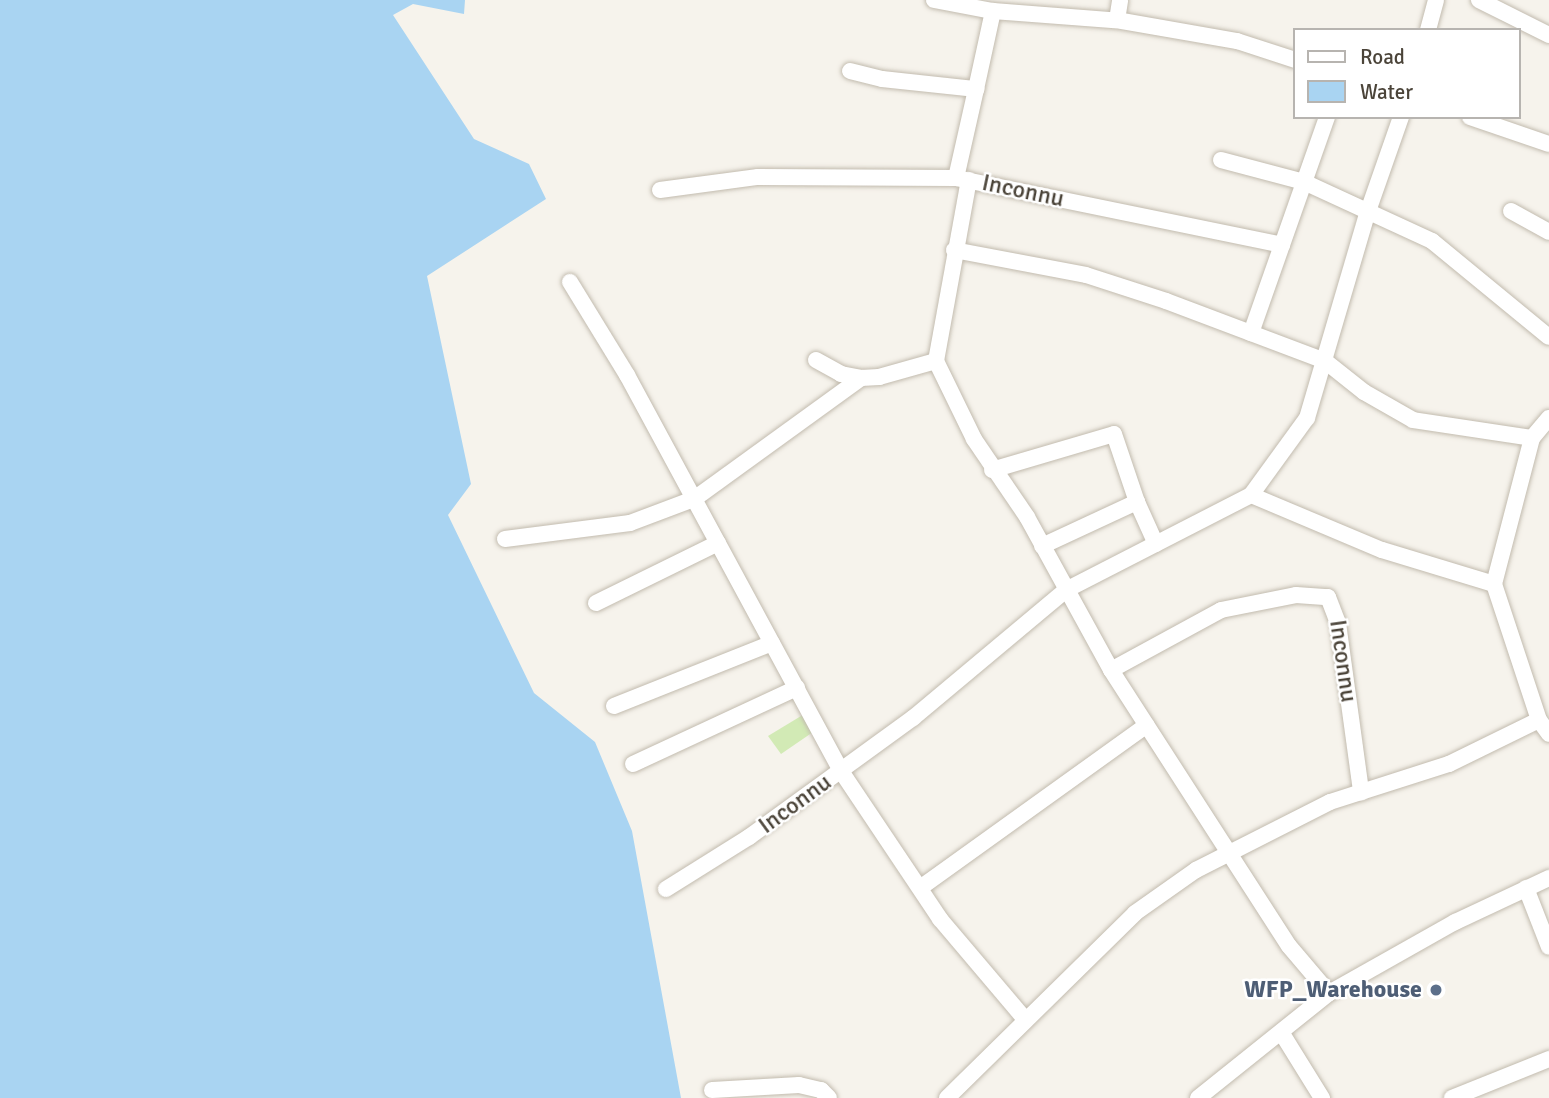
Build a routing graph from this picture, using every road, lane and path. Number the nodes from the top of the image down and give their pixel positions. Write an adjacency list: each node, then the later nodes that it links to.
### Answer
1 (934, 0): 5 (street)
2 (1120, 0): 6 (street)
3 (1436, 0): 7 (street)
4 (1479, 0): 8 (street)
5 (993, 11): 6 (street); 11 (street, Inconnu)
6 (1116, 20): 9 (street)
7 (1429, 28)
8 (1549, 35)
9 (1294, 60)
10 (850, 71): 11 (street)
11 (976, 89): 17 (street, Inconnu)
12 (1326, 119): 18 (street)
13 (1400, 119): 21 (street, Inconnu)
14 (1476, 119): 15 (street)
15 (1549, 144)
16 (1221, 160): 18 (street)
17 (962, 179): 19 (street, Inconnu); 23 (street, Inconnu); 24 (street, Inconnu)
18 (1304, 183): 21 (street); 23 (street)
19 (660, 190)
20 (1511, 211): 22 (street)
21 (1367, 214): 27 (street); 30 (street, Inconnu)
22 (1549, 232)
23 (1282, 244): 26 (street)
24 (954, 250): 26 (street); 29 (street, Inconnu)
25 (570, 282): 36 (street, Inconnu)
26 (1251, 333): 30 (street)
27 (1549, 337)
28 (816, 360): 31 (street)
29 (936, 360): 31 (street); 34 (street)
30 (1325, 361): 33 (street); 35 (street, Inconnu)
31 (861, 377): 36 (street)
32 (1549, 418): 33 (street)
33 (1531, 438): 42 (street)
34 (992, 470): 37 (street); 41 (street)
35 (1251, 495): 40 (street, Inconnu); 42 (street)
36 (694, 499): 38 (street); 39 (street, Inconnu)
37 (1137, 502): 40 (street); 41 (street)
38 (505, 539)
39 (718, 543): 44 (street); 45 (street, Inconnu)
40 (1156, 544): 43 (street, Inconnu)
41 (1042, 546): 43 (street)
42 (1494, 584): 49 (street)
43 (1066, 590): 46 (street); 53 (street, Inconnu)
44 (596, 603)
45 (772, 643): 47 (street, Inconnu); 48 (street)
46 (1111, 670): 50 (street); 54 (street, Inconnu)
47 (797, 688): 52 (street); 53 (street, Inconnu)
48 (614, 706)
49 (1539, 720): 51 (street); 54 (street)
50 (1147, 725): 55 (street); 57 (street)
51 (1549, 734)
52 (633, 764)
53 (841, 771): 57 (street, Inconnu); 59 (street, Inconnu)
54 (1360, 793): 55 (street)
55 (1228, 852): 61 (street); 62 (street)
56 (1549, 878): 58 (street)
57 (920, 888): 62 (street, Inconnu)
58 (1526, 888): 60 (street); 61 (street)
59 (666, 889)
60 (1549, 947)
61 (1329, 993): 63 (street)
62 (1024, 1018): 67 (street)
63 (1281, 1032): 68 (street); 69 (street)
64 (1549, 1059): 70 (street)
65 (712, 1090): 66 (street)
66 (829, 1098)
67 (947, 1098)
68 (1198, 1098)
69 (1322, 1098)
70 (1452, 1098)

